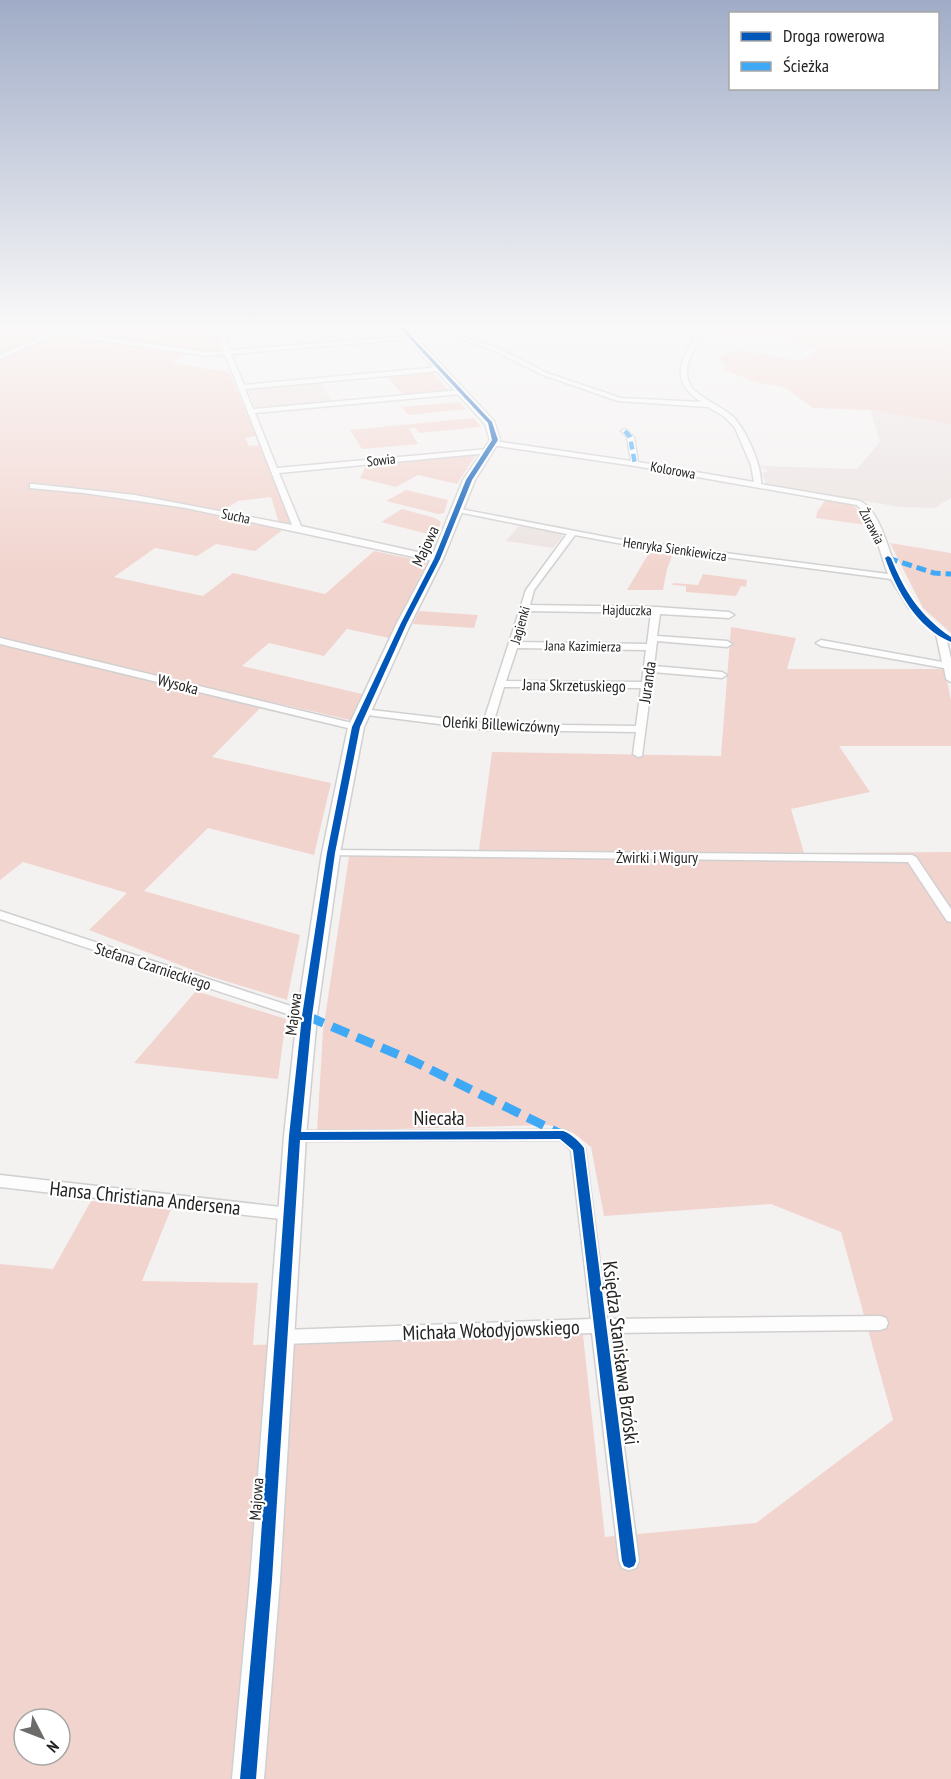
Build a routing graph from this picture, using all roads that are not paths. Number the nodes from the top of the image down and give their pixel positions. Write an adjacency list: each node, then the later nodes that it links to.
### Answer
1 (250, 407): 5 (street)
2 (296, 407): 5 (street)
3 (475, 407): 7 (street)
4 (715, 407): 10 (street)
5 (252, 411): 9 (street)
6 (625, 431): 8 (street)
7 (491, 447): 8 (street, Kolorowa); 9 (street, Sowia); 13 (street, Majowa)
8 (634, 464): 10 (street, Kolorowa)
9 (274, 471): 14 (street)
10 (757, 485): 12 (street, Kolorowa)
11 (33, 486): 14 (street, Sucha)
12 (852, 501): 17 (street, Żurawia)
13 (458, 510): 15 (street, Henryka Sienkiewicza); 16 (street, Majowa)
14 (298, 529): 16 (street, Sucha)
15 (572, 533): 17 (street, Henryka Sienkiewicza); 18 (street, Jagienki)
16 (438, 559): 35 (street, Majowa)
17 (894, 577): 21 (street, Żurawia)
18 (525, 608): 19 (street, Hajduczka); 27 (street, Jagienki)
19 (656, 610): 20 (street, Hajduczka); 24 (street, Juranda)
20 (729, 615)
21 (940, 633): 22 (street, Żurawia); 28 (street)
22 (951, 640)
23 (0, 641): 35 (street, Wysoka)
24 (652, 643): 26 (street, Jana Kazimierza); 27 (street, Jana Kazimierza); 30 (street, Juranda)
25 (821, 643): 29 (street)
26 (727, 644)
27 (514, 645): 33 (street, Jagienki)
28 (948, 652): 29 (street)
29 (948, 666): 32 (street)
30 (650, 669): 31 (street); 34 (street, Juranda)
31 (722, 675)
32 (951, 679)
33 (501, 684): 34 (street, Jana Skrzetuskiego); 36 (street, Jagienki)
34 (646, 686): 37 (street, Juranda)
35 (360, 720): 36 (street, Oleńki Billewiczówny); 39 (street, Majowa)
36 (487, 727): 37 (street, Oleńki Billewiczówny)
37 (640, 729): 38 (street, Juranda)
38 (638, 754)
39 (331, 853): 40 (street, Żwirki i Wigury); 42 (street, Majowa)
40 (951, 918)
41 (2, 919): 42 (street, Stefana Czarnieckiego)
42 (307, 1016): 43 (street, Majowa)
43 (295, 1136): 44 (street, Niecała); 46 (street, Majowa)
44 (578, 1148): 48 (street, Księdza Stanisława Brzóski)
45 (0, 1181): 46 (street, Hansa Christiana Andersena)
46 (290, 1214): 49 (street, Majowa)
47 (880, 1323): 48 (street, Michała Wołodyjowskiego)
48 (600, 1326): 49 (street, Michała Wołodyjowskiego); 50 (street, Księdza Stanisława Brzóski)
49 (283, 1337): 51 (street, Majowa)
50 (629, 1561)
51 (248, 1779)

